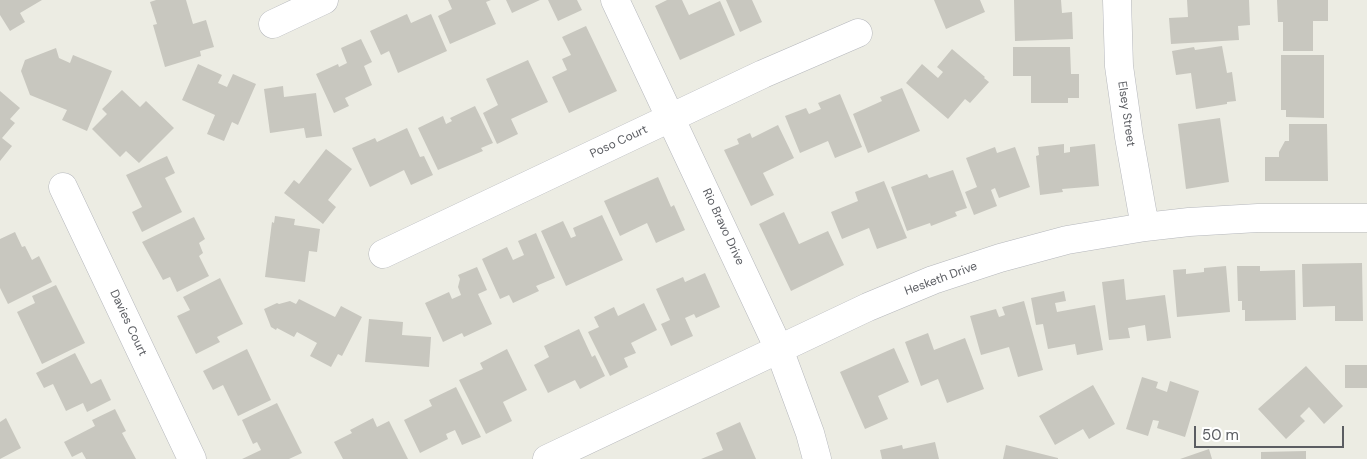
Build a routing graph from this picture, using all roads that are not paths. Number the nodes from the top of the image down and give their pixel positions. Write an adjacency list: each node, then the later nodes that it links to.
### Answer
1 (324, 0): 4 (street)
2 (615, 0): 6 (street, Rio Bravo Drive)
3 (1116, 0): 9 (street, Elsey Street)
4 (273, 24)
5 (858, 32): 6 (street, Poso Court)
6 (671, 118): 10 (street, Poso Court); 11 (street, Rio Bravo Drive)
7 (63, 187): 12 (street, Davies Court)
8 (1367, 218): 9 (street, Hesketh Drive)
9 (1145, 227): 11 (street, Hesketh Drive)
10 (382, 254)
11 (779, 349): 13 (street, Hesketh Drive); 14 (street, Rio Bravo Drive)
12 (192, 459)
13 (547, 459)
14 (817, 459)

